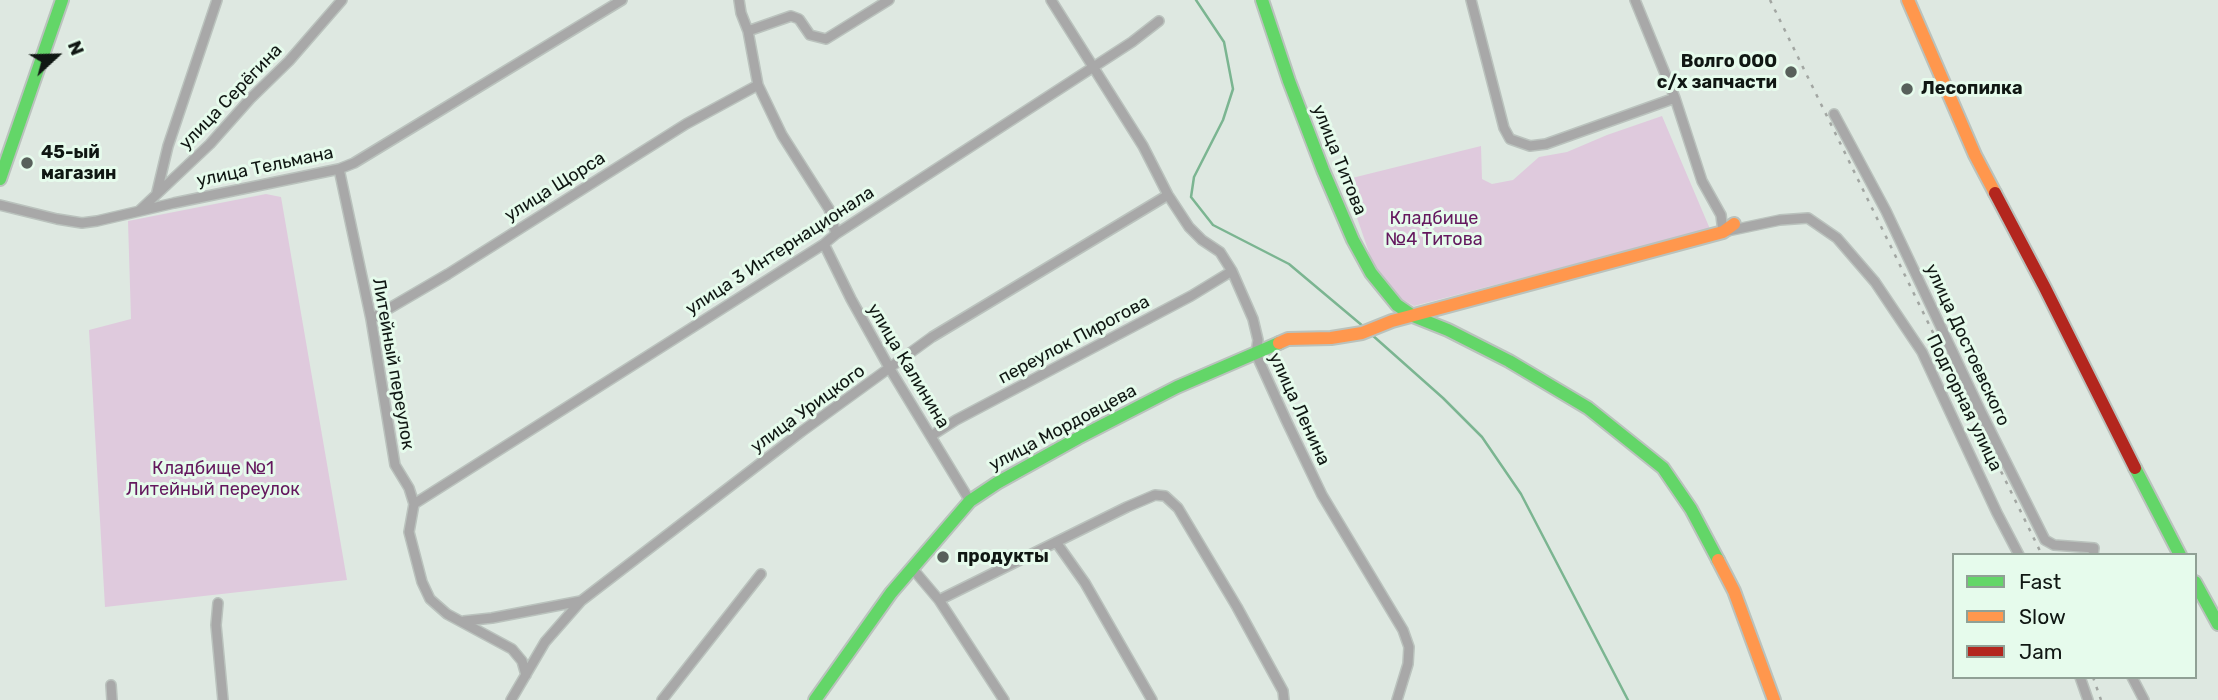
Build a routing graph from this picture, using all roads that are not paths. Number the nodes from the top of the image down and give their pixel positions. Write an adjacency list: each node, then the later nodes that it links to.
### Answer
1 (61, 0): 19 (street)
2 (217, 0): 20 (street)
3 (342, 0): 20 (street, улица Серёгина)
4 (738, 0): 13 (street)
5 (889, 0): 13 (street)
6 (1051, 0): 14 (street, улица Ленина)
7 (1262, 0): 29 (street, улица Титова)
8 (1471, 0): 16 (street)
9 (1635, 0): 16 (street)
10 (1908, 0): 41 (street)
11 (620, 1): 18 (street, улица Тельмана)
12 (1159, 21): 14 (street, улица 3 Интернационала)
13 (748, 31): 15 (street)
14 (1094, 67): 21 (street, улица Ленина); 26 (street, улица 3 Интернационала)
15 (758, 85): 26 (street); 31 (street, улица Щорса)
16 (1675, 98): 25 (street)
17 (1834, 114): 40 (street, улица Достоевского)
18 (339, 169): 23 (street, улица Тельмана); 31 (street, Литейный переулок)
19 (0, 179)
20 (156, 195): 23 (street, улица Серёгина)
21 (1168, 195): 28 (street, улица Ленина); 34 (street, улица Урицкого)
22 (0, 205): 23 (street, улица Тельмана)
23 (138, 211)
24 (1734, 224): 25 (street, Подгорная улица)
25 (1723, 232): 30 (street, Подгорная улица); 39 (street, Подгорная улица)
26 (836, 234): 27 (street, улица 3 Интернационала)
27 (824, 244): 34 (street, улица Калинина); 37 (street, улица 3 Интернационала)
28 (1232, 271): 33 (street, улица Ленина); 35 (street, переулок Пирогова)
29 (1397, 305): 30 (street, улица Титова); 32 (street)
30 (1413, 316): 32 (street, улица Мордовцева); 63 (street, улица Титова)
31 (371, 319): 37 (street, Литейный переулок)
32 (1386, 323): 33 (street, улица Мордовцева)
33 (1256, 354): 36 (street, улица Мордовцева); 62 (street, улица Ленина)
34 (890, 369): 35 (street, улица Калинина); 46 (street, улица Урицкого)
35 (931, 436): 36 (street, улица Калинина)
36 (970, 501): 42 (street, улица Мордовцева)
37 (414, 503): 48 (street)
38 (1056, 542): 45 (street); 60 (street); 61 (street)
39 (2018, 553)
40 (2093, 553)
41 (2179, 553)
42 (912, 568): 45 (street); 58 (street, улица Мордовцева)
43 (761, 574): 57 (street)
44 (2197, 586): 49 (street)
45 (939, 600): 59 (street)
46 (581, 601): 48 (street); 50 (street, улица Урицкого)
47 (218, 603): 55 (street)
48 (462, 621): 50 (street)
49 (2218, 624)
50 (526, 675): 56 (street, улица Урицкого)
51 (2081, 679): 64 (street)
52 (2133, 679): 65 (street)
53 (111, 685): 54 (street)
54 (112, 700)
55 (223, 700)
56 (511, 700)
57 (662, 700)
58 (815, 700)
59 (1004, 700)
60 (1152, 700)
61 (1284, 700)
62 (1397, 700)
63 (1774, 700)
64 (2088, 700)
65 (2144, 700)

